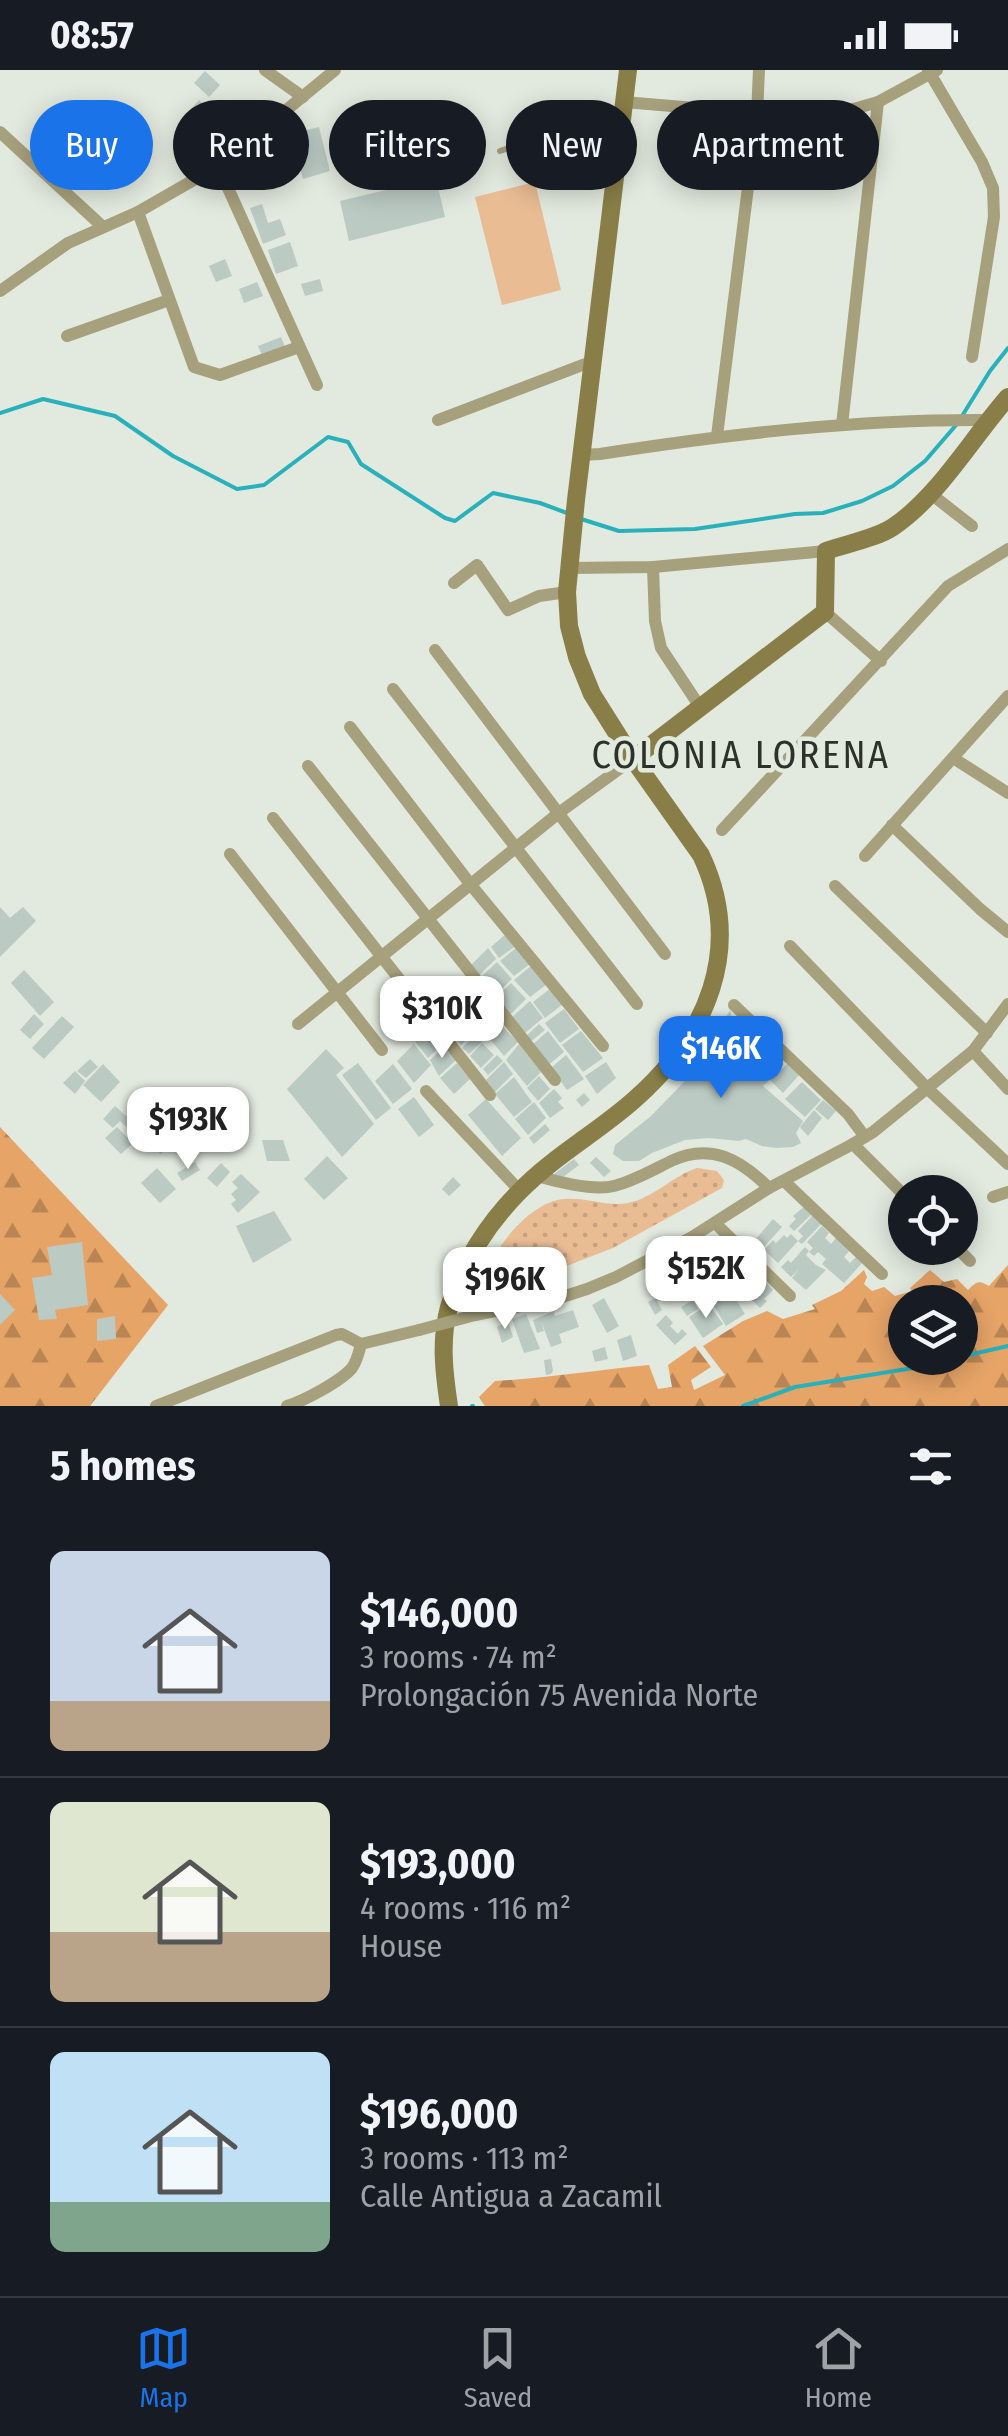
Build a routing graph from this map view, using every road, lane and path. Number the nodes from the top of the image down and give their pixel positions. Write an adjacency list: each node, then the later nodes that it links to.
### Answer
1 (265, 70): 6 (street)
2 (335, 70): 6 (street)
3 (628, 70): 8 (main road)
4 (759, 70): 9 (street)
5 (932, 71): 10 (street); 25 (street)
6 (303, 97): 7 (street)
7 (299, 100)
8 (625, 100)
9 (758, 100)
10 (879, 101)
11 (0, 132): 20 (street)
12 (506, 149): 13 (lane)
13 (500, 151)
14 (176, 190): 19 (street)
15 (229, 190): 24 (street)
16 (614, 190): 26 (main road)
17 (748, 190): 32 (street)
18 (868, 190): 31 (street)
19 (138, 212): 20 (street); 22 (street)
20 (102, 228): 21 (street)
21 (0, 291)
22 (169, 300): 23 (street); 24 (street)
23 (67, 336)
24 (299, 347): 27 (street)
25 (972, 357)
26 (592, 360): 29 (street); 33 (main road)
27 (317, 385)
28 (1008, 398): 30 (main road)
29 (438, 420)
30 (988, 420): 31 (street); 34 (main road)
31 (842, 425): 32 (street)
32 (717, 436): 33 (street)
33 (581, 455): 38 (main road)
34 (931, 494): 35 (street); 37 (main road)
35 (972, 526)
36 (1008, 550): 44 (street)
37 (826, 552): 39 (street); 42 (main road)
38 (570, 559): 39 (street); 41 (main road)
39 (654, 567): 47 (street)
40 (454, 584): 41 (street)
41 (567, 592): 50 (main road)
42 (824, 612): 44 (street); 47 (main road)
43 (434, 650): 53 (street)
44 (881, 661): 56 (street)
45 (394, 689): 57 (street)
46 (1008, 696): 49 (street)
47 (700, 706): 50 (main road)
48 (350, 727): 60 (street)
49 (954, 758): 52 (street); 55 (street)
50 (633, 759): 53 (street); 84 (main road)
51 (308, 766): 62 (street)
52 (1008, 793)
53 (560, 812): 57 (street); 65 (street)
54 (274, 818): 66 (street)
55 (892, 824): 59 (street); 63 (street)
56 (722, 830)
57 (516, 848): 60 (street); 68 (street)
58 (230, 854): 67 (street)
59 (865, 856)
60 (471, 884): 62 (street); 73 (street)
61 (835, 886): 72 (street)
62 (428, 919): 66 (street); 76 (street)
63 (1008, 932)
64 (790, 946): 77 (street)
65 (665, 954)
66 (381, 957): 67 (street); 80 (street)
67 (337, 993): 71 (street); 74 (street)
68 (637, 1004)
69 (734, 1005): 81 (street)
70 (1006, 1013): 72 (street)
71 (298, 1024)
72 (987, 1033): 75 (street)
73 (603, 1046)
74 (382, 1050)
75 (973, 1050): 77 (street); 78 (street)
76 (555, 1080)
77 (928, 1089): 81 (street); 82 (street)
78 (1008, 1089)
79 (426, 1091): 87 (street)
80 (490, 1095)
81 (859, 1140): 83 (street); 85 (street)
82 (1008, 1164)
83 (888, 1175)
84 (537, 1176): 86 (street); 87 (main road)
85 (784, 1182): 86 (street); 91 (street)
86 (768, 1188): 90 (street)
87 (520, 1190): 96 (main road)
88 (1008, 1192): 89 (street)
89 (992, 1197)
90 (715, 1223): 92 (street); 93 (street, bridge)
91 (882, 1274)
92 (790, 1296)
93 (361, 1344): 94 (street); 95 (street)
94 (156, 1406)
95 (287, 1406)
96 (449, 1406)

